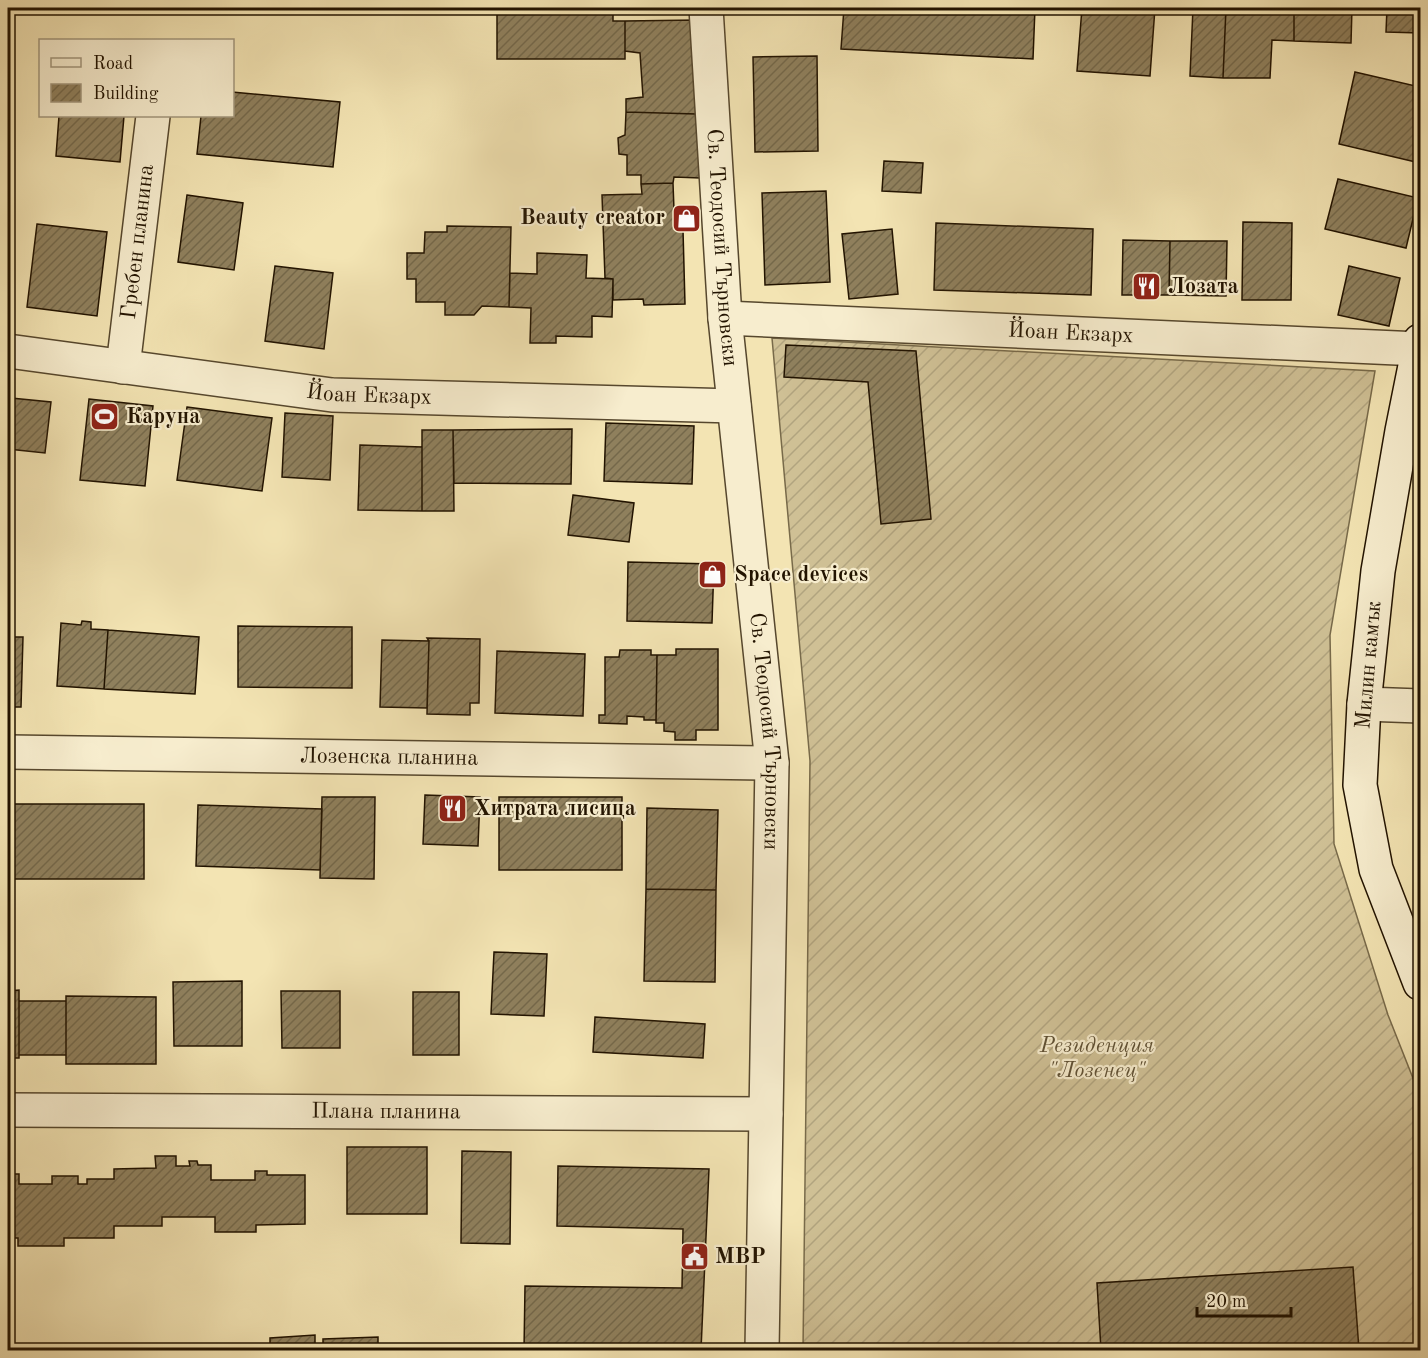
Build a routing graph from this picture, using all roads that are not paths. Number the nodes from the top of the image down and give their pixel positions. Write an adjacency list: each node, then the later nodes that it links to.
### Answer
1 (706, 8): 3 (street, Св. Теодосий Търновски)
2 (153, 117): 6 (street, Гребен планина)
3 (724, 318): 4 (street, Йоан Екзарх); 7 (street, Св. Теодосий Търновски)
4 (1420, 345): 8 (street, Милин камък)
5 (8, 351): 6 (street, Йоан Екзарх)
6 (123, 367): 7 (street, Йоан Екзарх)
7 (734, 406): 11 (street, Св. Теодосий Търновски)
8 (1364, 704): 9 (street); 12 (street, Милин камък)
9 (1420, 706)
10 (8, 752): 11 (street, Лозенска планина)
11 (772, 763): 14 (street, Св. Теодосий Търновски)
12 (1420, 983)
13 (8, 1110): 14 (street, Плана планина)
14 (766, 1114): 15 (street, Св. Теодосий Търновски)
15 (762, 1350)

